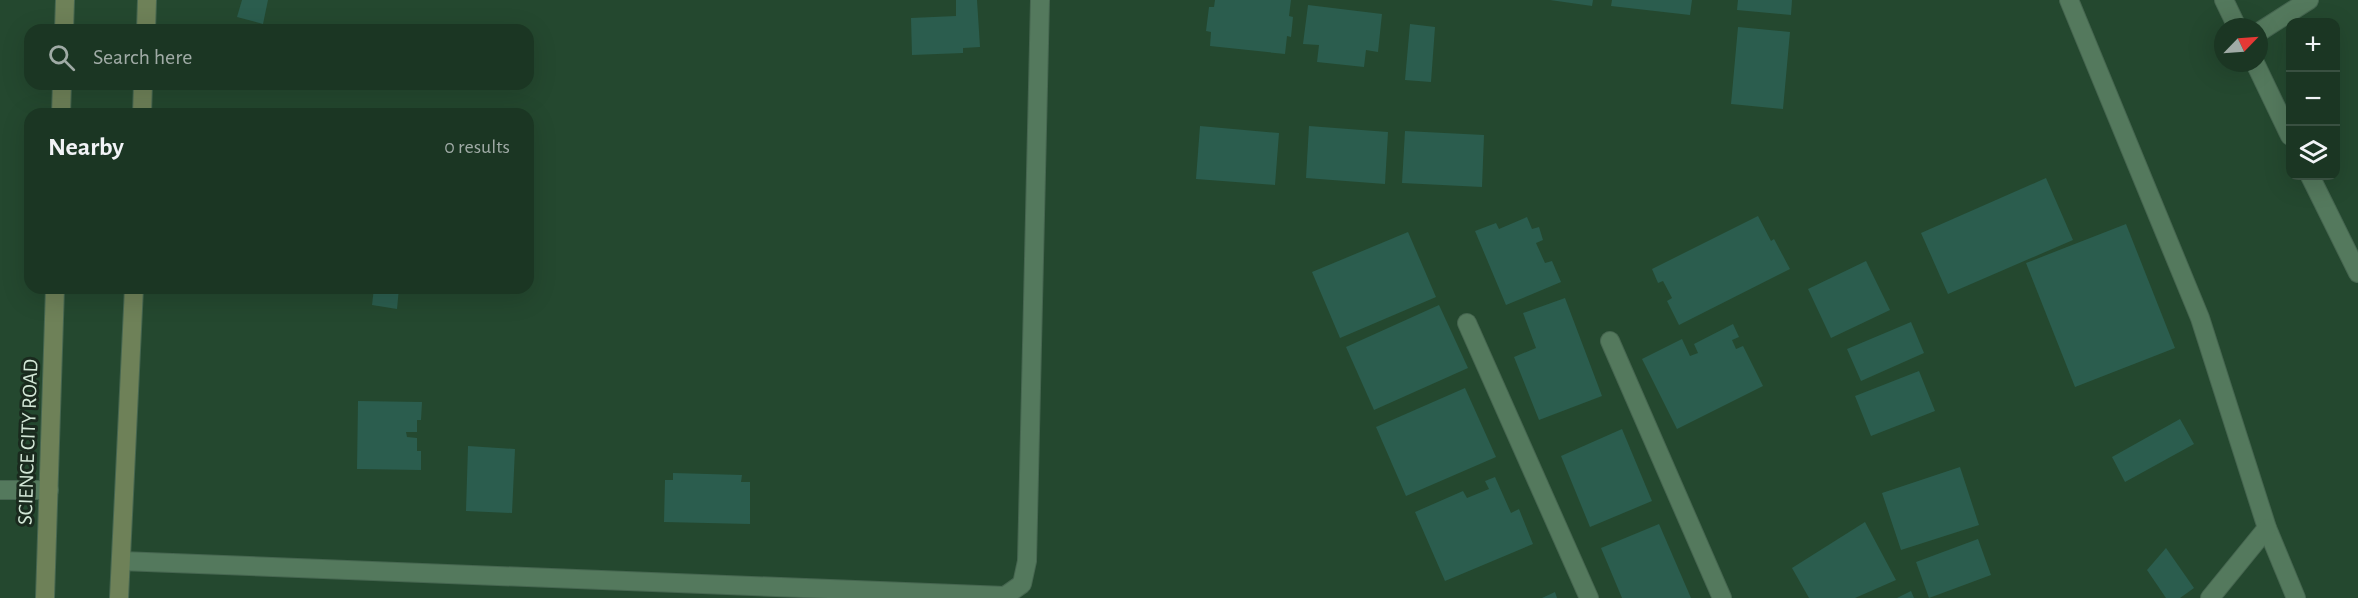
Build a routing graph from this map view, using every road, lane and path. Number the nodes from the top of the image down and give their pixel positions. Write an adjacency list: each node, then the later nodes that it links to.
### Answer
1 (65, 0): 8 (main road)
2 (147, 0): 9 (main road)
3 (1040, 0): 27 (street)
4 (2068, 0): 25 (street)
5 (2224, 0): 7 (street)
6 (2309, 0): 10 (street)
7 (2233, 18)
8 (64, 24)
9 (146, 24)
10 (2268, 26)
11 (2259, 72): 16 (street)
12 (62, 90): 14 (main road)
13 (143, 90): 15 (main road)
14 (61, 108)
15 (142, 108)
16 (2286, 128)
17 (2312, 180): 18 (street)
18 (2358, 273)
19 (55, 294): 24 (main road, SCIENCE CITY ROAD)
20 (134, 294): 26 (main road)
21 (1467, 323): 30 (street)
22 (1610, 341): 31 (street)
23 (0, 490): 24 (street)
24 (49, 490): 28 (main road, SCIENCE CITY ROAD)
25 (2267, 528): 32 (street); 33 (street)
26 (121, 561): 27 (street); 29 (main road)
27 (896, 595)
28 (45, 598)
29 (119, 598)
30 (1588, 598)
31 (1722, 598)
32 (2210, 598)
33 (2296, 598)

